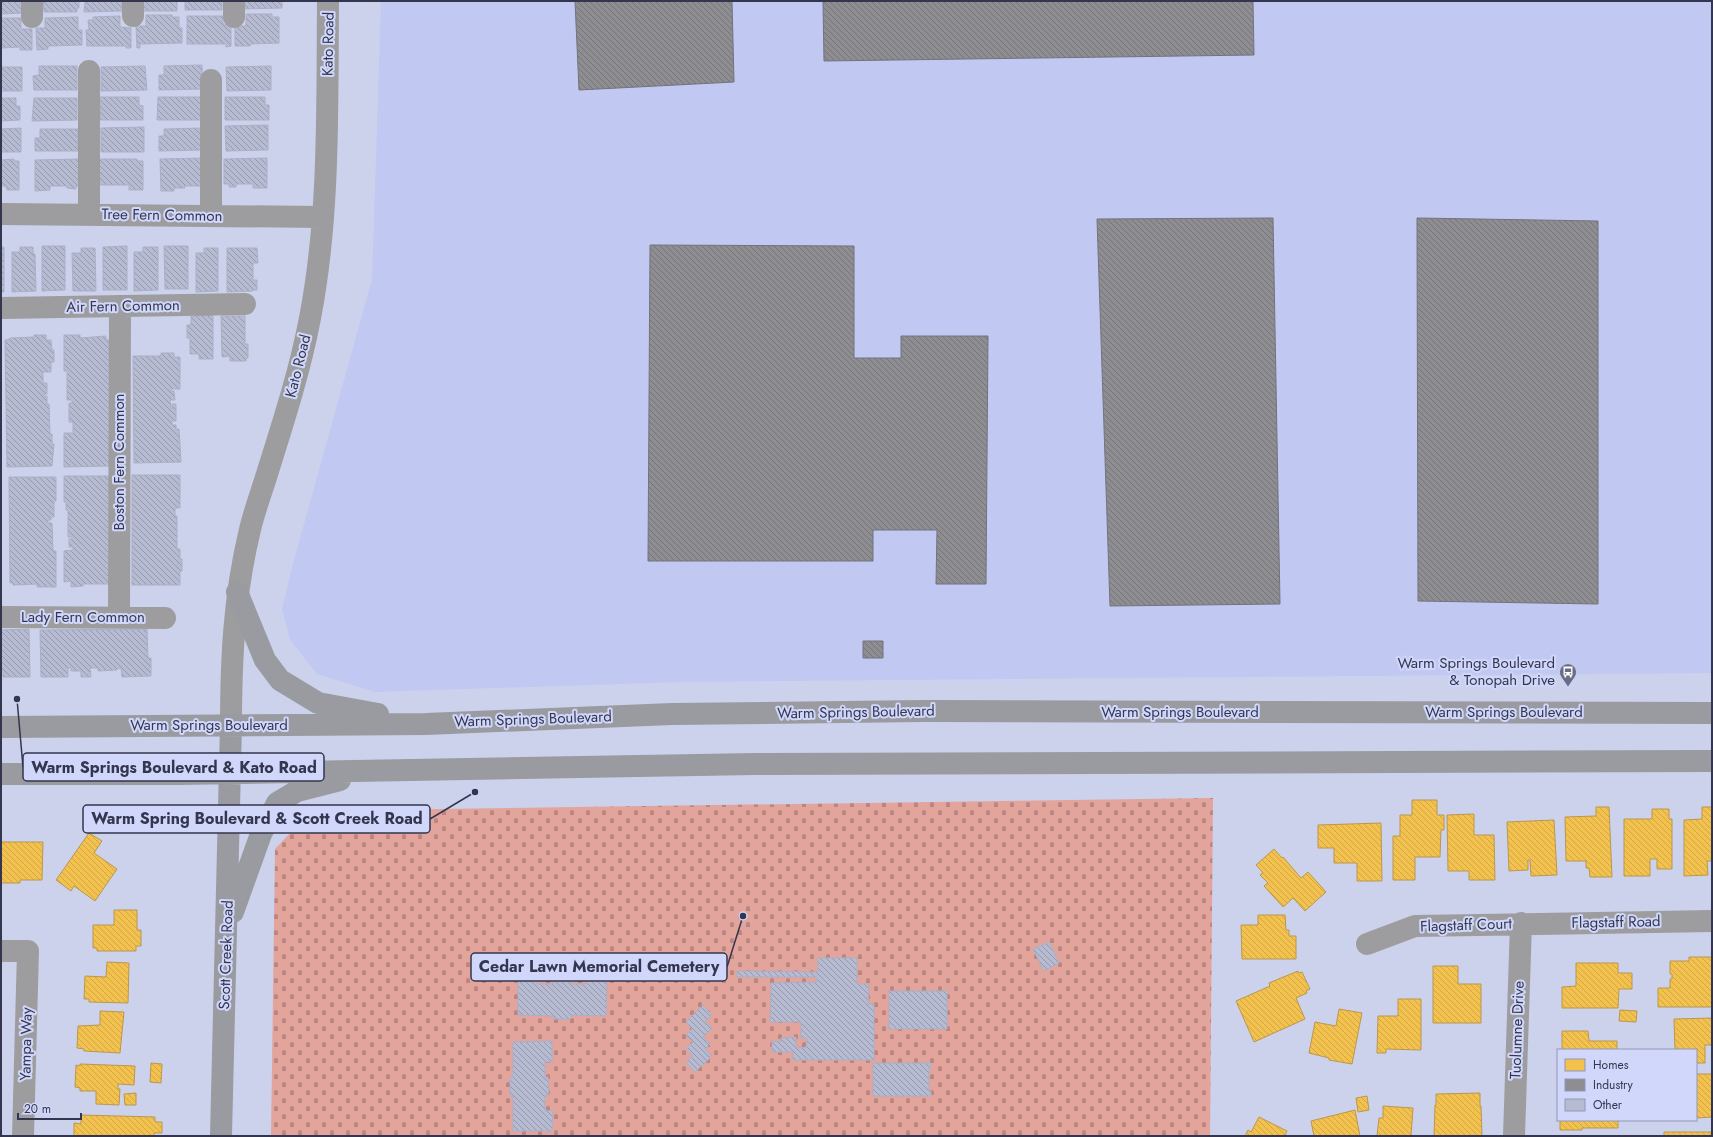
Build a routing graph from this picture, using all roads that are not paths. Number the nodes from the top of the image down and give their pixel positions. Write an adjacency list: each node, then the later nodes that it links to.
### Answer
1 (328, 1): 7 (street, Kato Road)
2 (90, 71): 5 (street)
3 (211, 80): 6 (street)
4 (1, 214): 5 (street, Tree Fern Common)
5 (89, 214): 6 (street, Tree Fern Common)
6 (211, 216): 7 (street, Tree Fern Common)
7 (322, 217): 11 (street, Kato Road)
8 (244, 304): 9 (street, Air Fern Common)
9 (120, 306): 10 (street, Air Fern Common); 13 (street, Boston Fern Common)
10 (1, 308)
11 (237, 592): 16 (main road); 17 (street, Kato Road)
12 (1, 617): 13 (street, Lady Fern Common)
13 (119, 618): 14 (street, Lady Fern Common)
14 (165, 618)
15 (1712, 713): 16 (main road, Warm Springs Boulevard)
16 (426, 724): 17 (main road, Warm Springs Boulevard)
17 (231, 725): 18 (main road, Warm Springs Boulevard); 21 (main road, Scott Creek Road)
18 (1, 727)
19 (1712, 761): 20 (main road)
20 (373, 771): 21 (main road); 25 (main road)
21 (230, 773): 22 (main road); 25 (main road, Scott Creek Road)
22 (1, 774)
23 (1712, 922): 24 (street, Flagstaff Road)
24 (1521, 923): 26 (street, Flagstaff Court); 30 (street, Tuolumne Drive)
25 (227, 930): 29 (main road, Scott Creek Road)
26 (1367, 944)
27 (1, 951): 28 (street, Yampa Way)
28 (23, 1136)
29 (221, 1136)
30 (1514, 1136)

